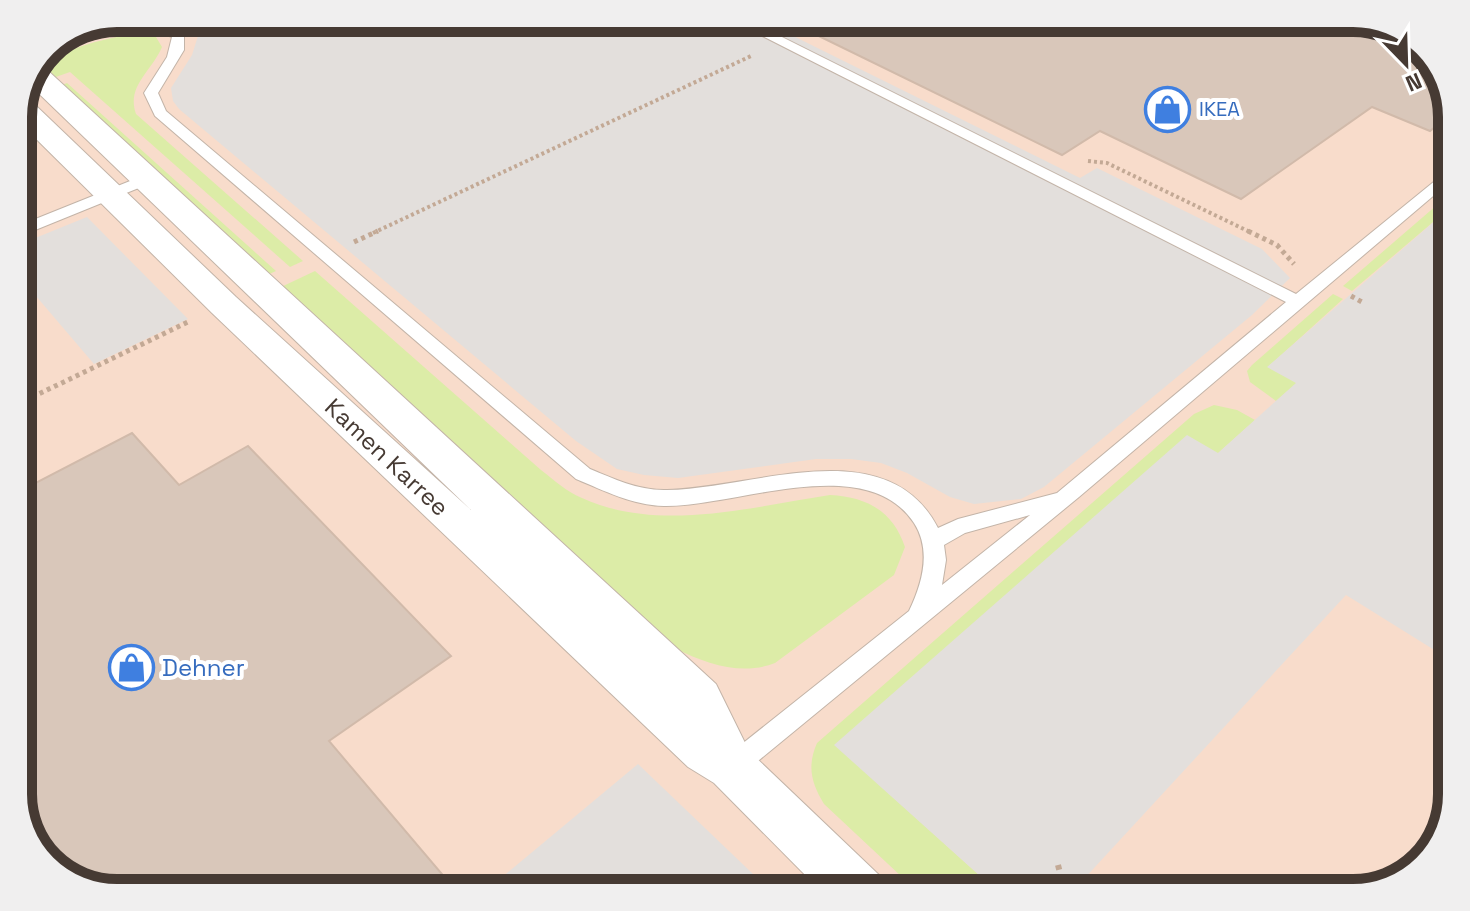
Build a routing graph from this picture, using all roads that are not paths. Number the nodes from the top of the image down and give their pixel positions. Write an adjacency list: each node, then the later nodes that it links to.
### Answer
1 (171, 32): 13 (lane)
2 (761, 32): 11 (lane)
3 (41, 80): 5 (street, Kamen Karree)
4 (32, 118): 6 (street, Kamen Karree)
5 (83, 122): 6 (street); 9 (street, Kamen Karree)
6 (51, 137): 7 (street); 9 (street, Kamen Karree)
7 (32, 143)
8 (1438, 184): 11 (lane)
9 (128, 188): 10 (lane); 15 (street, Kamen Karree); 15 (street, Kamen Karree)
10 (32, 226)
11 (1297, 301): 12 (lane)
12 (1065, 497): 13 (lane); 14 (lane)
13 (934, 541): 14 (lane)
14 (918, 615): 15 (lane)
15 (732, 767): 16 (street, Kamen Karree)
16 (846, 879)

